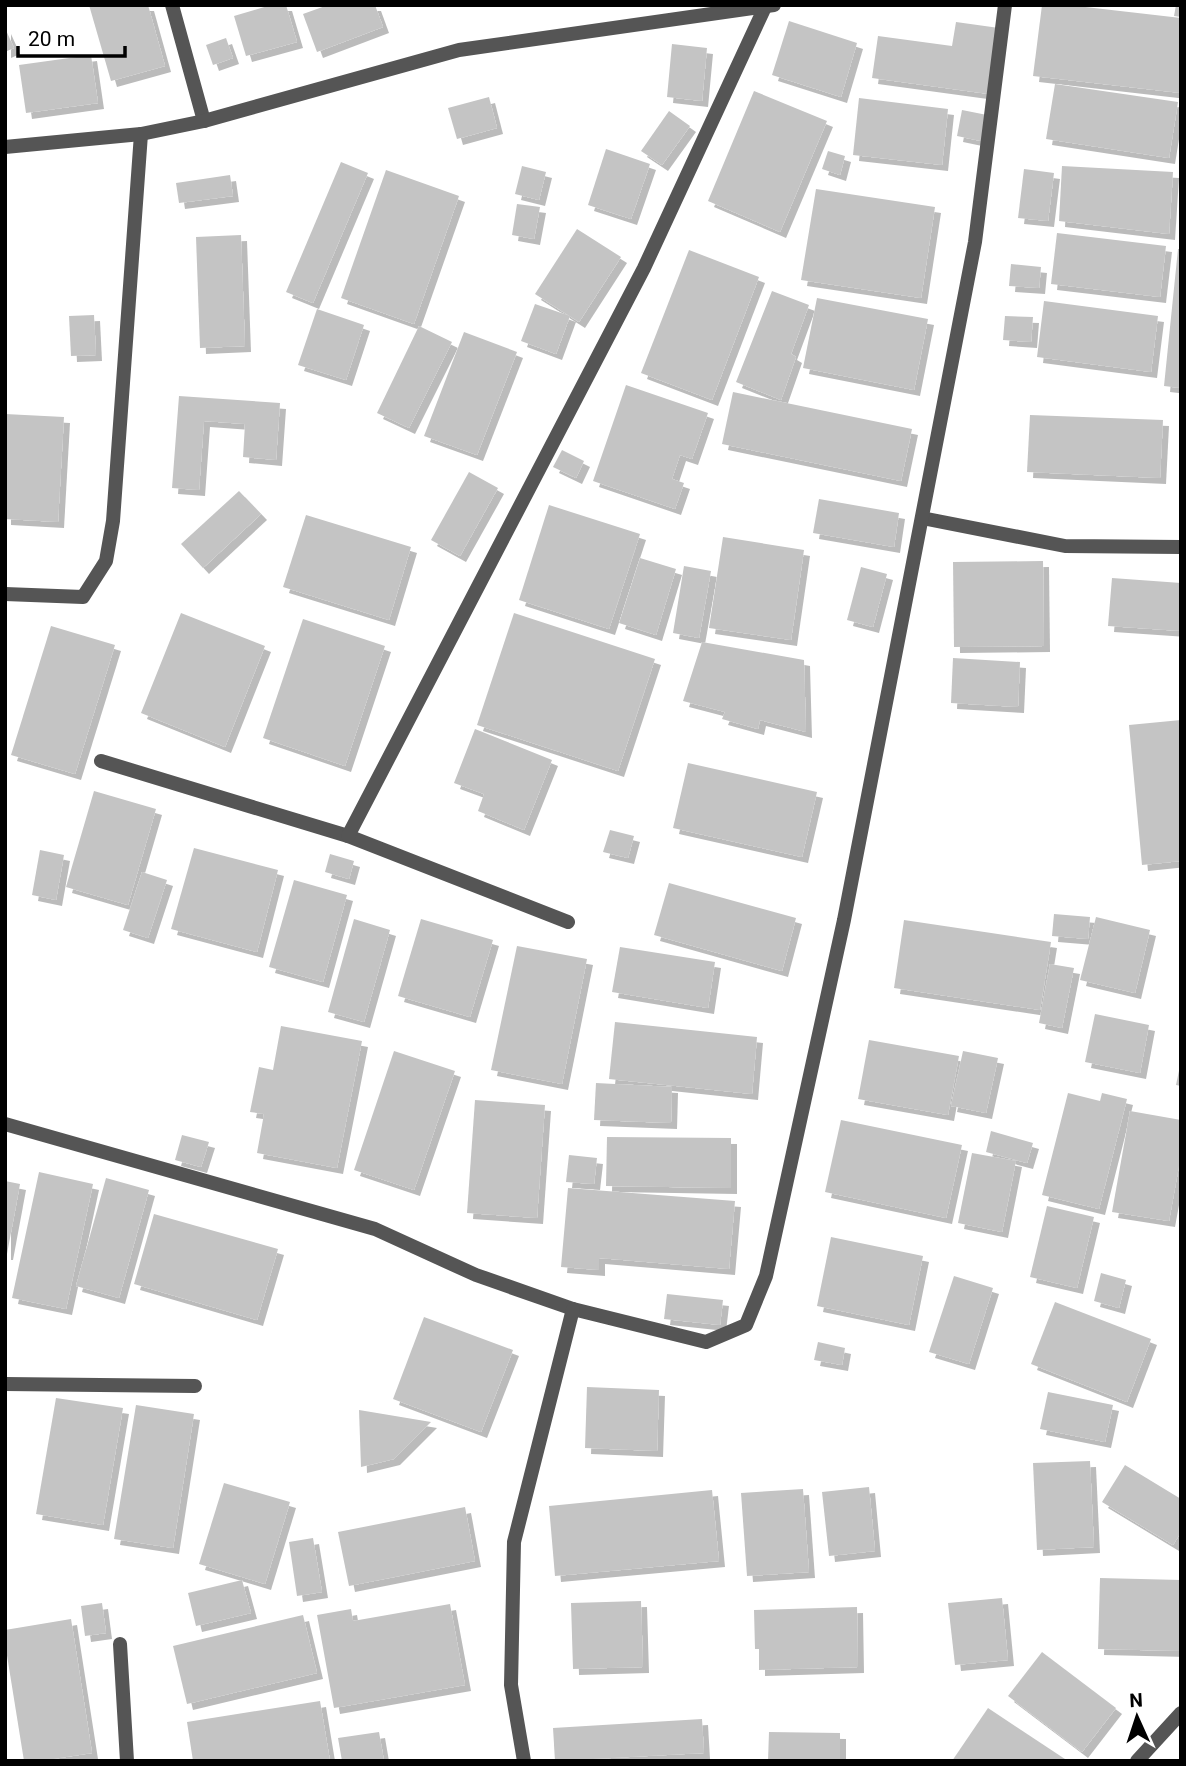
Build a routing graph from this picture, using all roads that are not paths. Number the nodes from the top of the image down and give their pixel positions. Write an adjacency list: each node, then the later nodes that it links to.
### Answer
1 (173, 5): 4 (street)
2 (1005, 5): 7 (street)
3 (769, 6): 4 (street); 11 (street)
4 (204, 121): 5 (street)
5 (141, 134): 6 (street); 9 (street)
6 (5, 147)
7 (922, 518): 8 (street); 14 (street)
8 (1181, 547)
9 (5, 594)
10 (101, 761): 11 (street)
11 (348, 836): 12 (street)
12 (568, 922)
13 (5, 1124): 14 (street)
14 (573, 1309): 20 (street)
15 (5, 1384): 16 (street)
16 (195, 1386)
17 (120, 1644): 19 (street)
18 (1181, 1713): 21 (street)
19 (127, 1761)
20 (524, 1761)
21 (1137, 1761)

